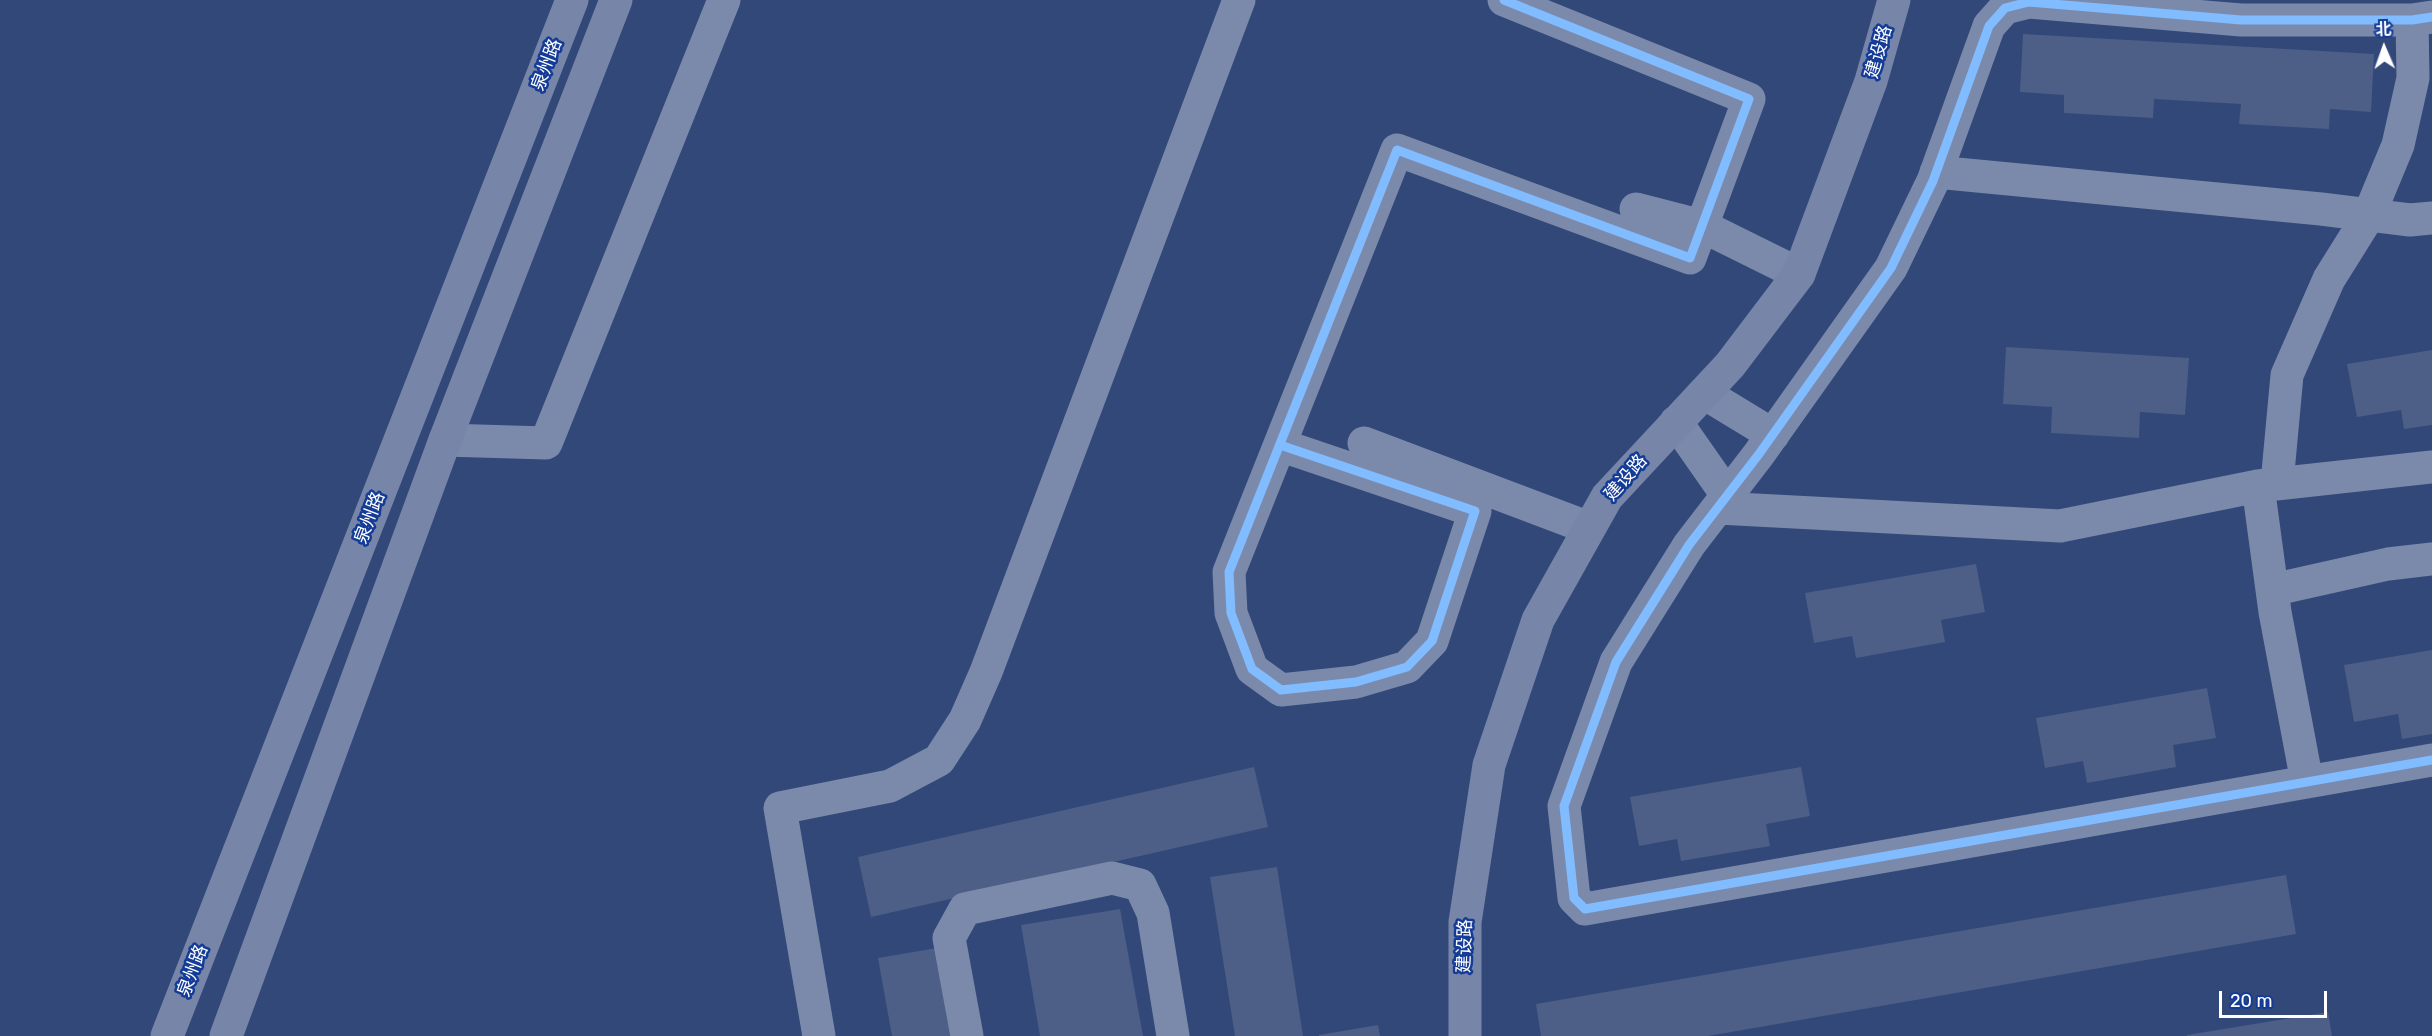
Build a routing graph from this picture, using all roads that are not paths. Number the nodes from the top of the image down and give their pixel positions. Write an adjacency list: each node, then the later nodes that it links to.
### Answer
1 (572, 0): 30 (main road, 泉州路)
2 (616, 0): 17 (main road)
3 (724, 0): 17 (street)
4 (1239, 0): 32 (street)
5 (1504, 0): 12 (street)
6 (1894, 0): 13 (main road, 建设路)
7 (2422, 19): 8 (street); 10 (street)
8 (1936, 172): 10 (street); 16 (street)
9 (1636, 209): 12 (street)
10 (2368, 215): 11 (street); 21 (street)
11 (2432, 218)
12 (1702, 226): 13 (street); 19 (street)
13 (1799, 274): 14 (main road, 建设路)
14 (1704, 393): 15 (main road, 建设路); 16 (street)
15 (1676, 422): 23 (street); 25 (main road, 建设路)
16 (1773, 435): 23 (street)
17 (445, 440): 31 (main road)
18 (1364, 443): 22 (street)
19 (1280, 445): 24 (street); 24 (street)
20 (2432, 467): 21 (street)
21 (2268, 485): 23 (street); 27 (street)
22 (1504, 495): 24 (street); 25 (street)
23 (1723, 502): 29 (street)
24 (1475, 511)
25 (1589, 528): 35 (main road, 建设路)
26 (2432, 559): 27 (street)
27 (2272, 590): 29 (street)
28 (2432, 760): 29 (street)
29 (2307, 782)
30 (167, 1036)
31 (226, 1036)
32 (819, 1036)
33 (967, 1036): 34 (street)
34 (1173, 1036)
35 (1465, 1036)

